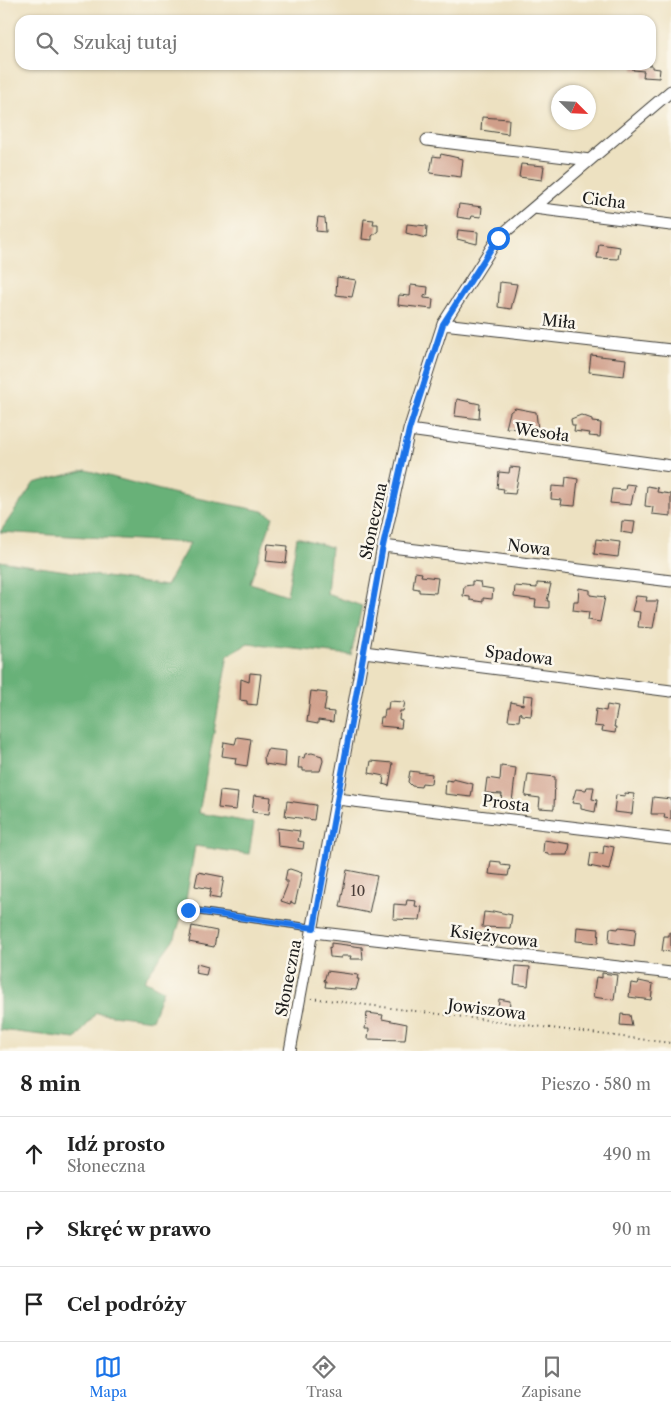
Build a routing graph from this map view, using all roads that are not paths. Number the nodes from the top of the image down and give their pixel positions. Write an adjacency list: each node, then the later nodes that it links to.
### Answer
1 (671, 92): 3 (street, Słoneczna)
2 (427, 140): 3 (street)
3 (590, 160): 4 (street, Słoneczna)
4 (534, 208): 5 (street, Cicha); 6 (street, Słoneczna)
5 (671, 225)
6 (443, 324): 7 (street, Miła); 8 (street, Słoneczna)
7 (671, 350)
8 (409, 430): 9 (street, Wesoła); 10 (street, Słoneczna)
9 (671, 466)
10 (383, 546): 11 (street, Nowa); 12 (street, Słoneczna)
11 (671, 581)
12 (364, 652): 13 (street, Spadowa); 14 (street, Słoneczna)
13 (671, 691)
14 (337, 799): 15 (street, Prosta); 17 (street, Słoneczna)
15 (671, 839)
16 (188, 910): 17 (lane)
17 (313, 930): 18 (street, Księżycowa); 19 (street, Słoneczna)
18 (671, 973)
19 (290, 1051)

